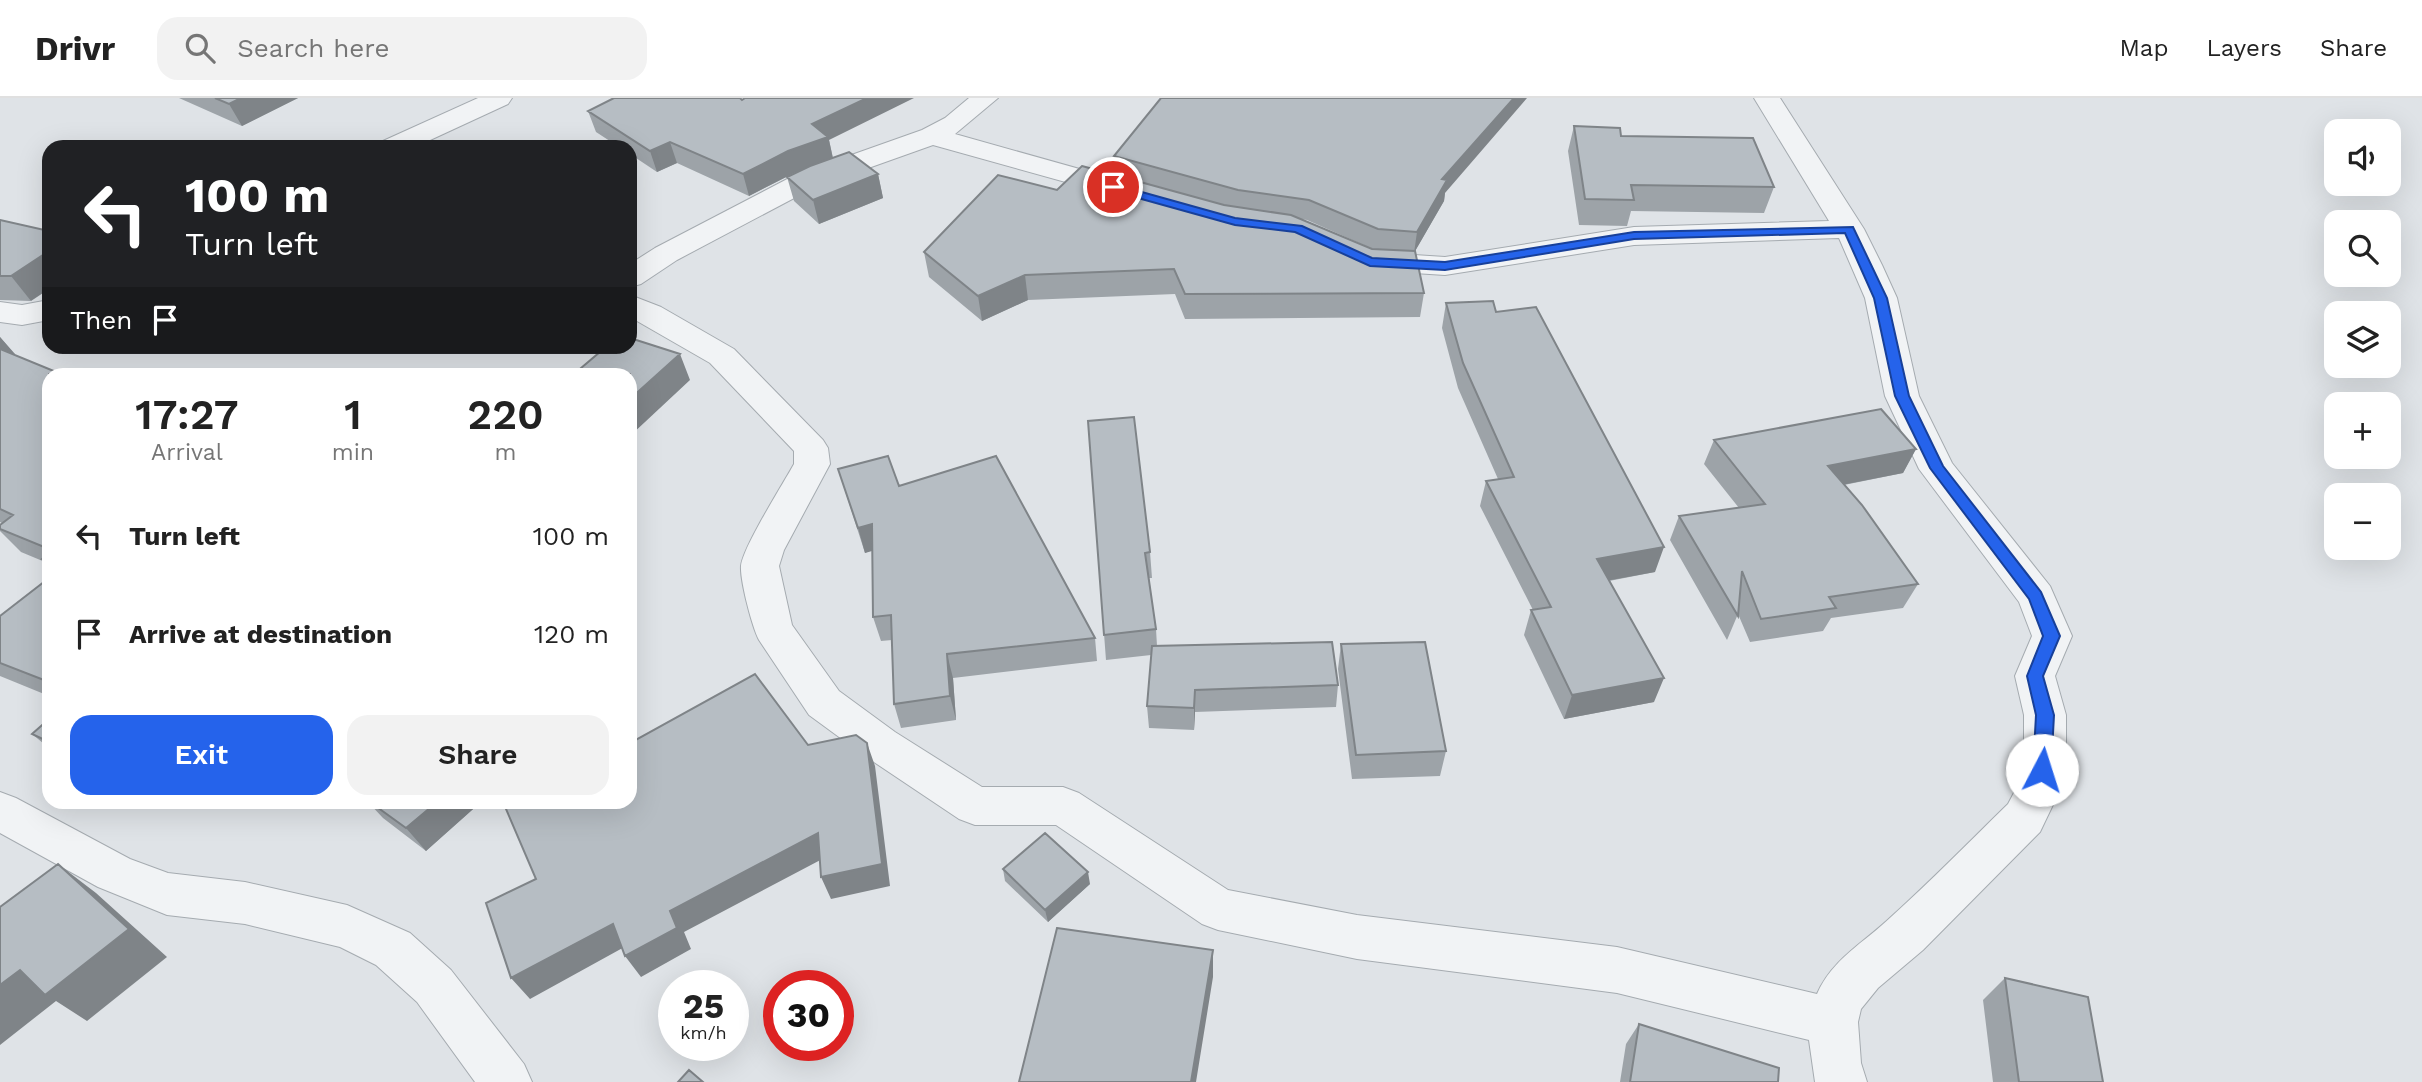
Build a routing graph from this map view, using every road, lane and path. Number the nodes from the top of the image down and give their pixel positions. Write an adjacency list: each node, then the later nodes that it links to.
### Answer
1 (499, 98): 5 (street)
2 (985, 98): 4 (street)
3 (1766, 98): 7 (street)
4 (932, 136): 6 (street); 9 (street)
5 (408, 140)
6 (1152, 198)
7 (1849, 229): 8 (street); 14 (street)
8 (1346, 251)
9 (637, 273)
10 (637, 308): 14 (street)
11 (42, 311): 12 (street)
12 (0, 312)
13 (0, 811): 15 (street)
14 (1833, 1022): 16 (street)
15 (506, 1082)
16 (1841, 1082)

